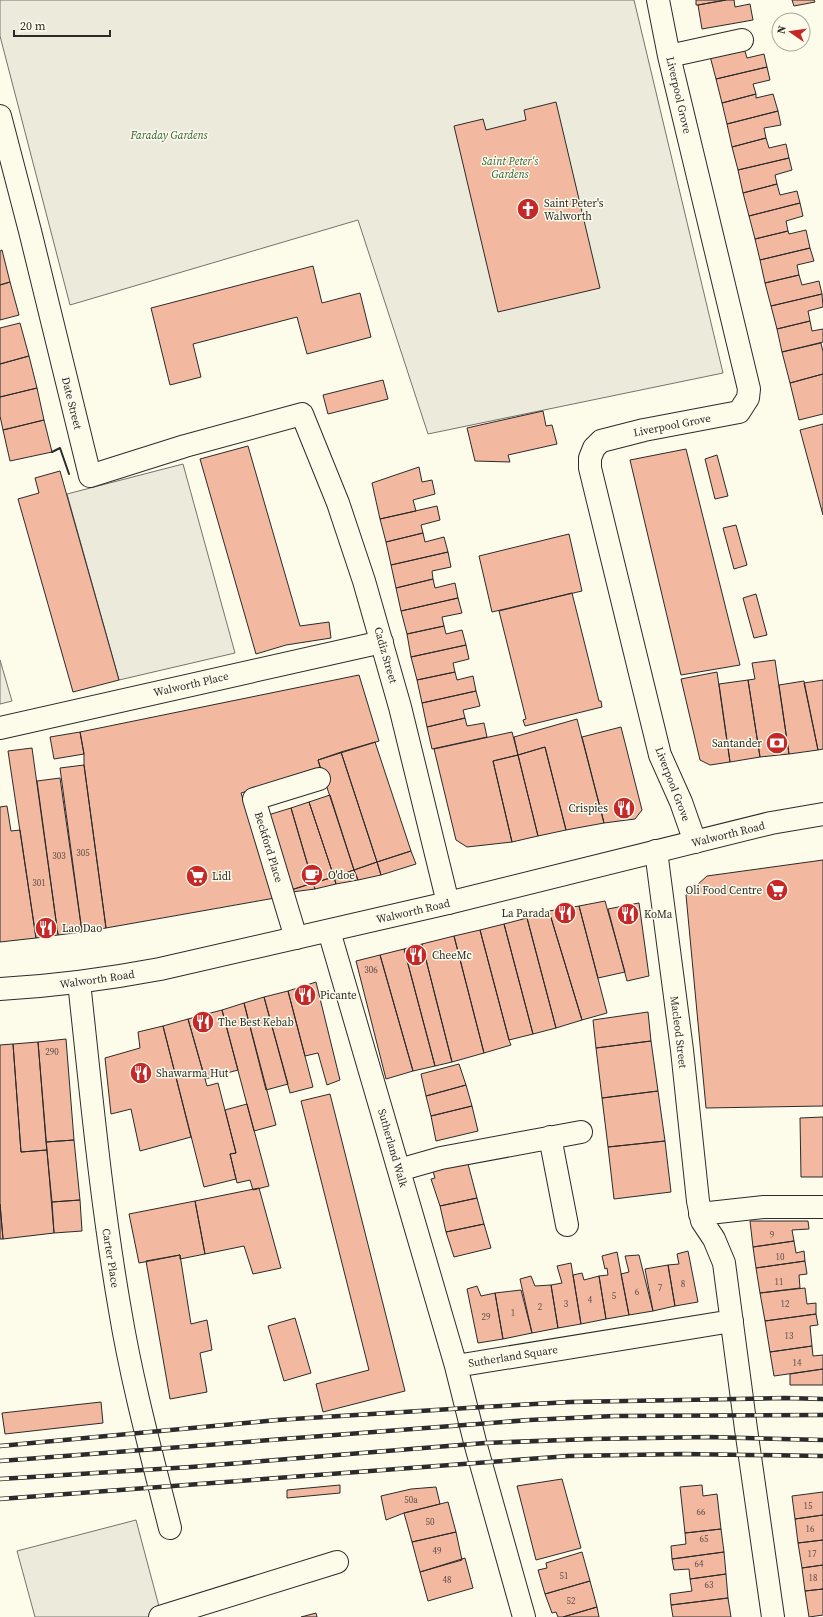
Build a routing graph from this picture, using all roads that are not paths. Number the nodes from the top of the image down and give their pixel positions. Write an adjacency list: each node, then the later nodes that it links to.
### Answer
1 (658, 0): 3 (street, Liverpool Grove)
2 (742, 40): 3 (street)
3 (669, 56): 10 (street, Liverpool Grove)
4 (0, 116): 5 (street, Date Street)
5 (302, 414): 6 (street, Cadiz Street)
6 (382, 642): 7 (street, Walworth Place); 12 (street, Cadiz Street)
7 (0, 728)
8 (319, 779): 14 (street, Beckford Place)
9 (823, 814): 10 (street, Walworth Road)
10 (695, 842): 11 (street, Walworth Road)
11 (656, 851): 12 (street, Walworth Road); 21 (street, Macleod Street)
12 (448, 903): 13 (street, Walworth Road)
13 (329, 931): 14 (street, Walworth Road); 19 (street, Sutherland Walk)
14 (296, 938): 15 (street, Walworth Road)
15 (79, 982): 16 (street, Walworth Road); 25 (street, Carter Place)
16 (0, 989)
17 (581, 1132): 18 (street)
18 (550, 1138): 19 (street); 22 (street)
19 (399, 1170): 24 (street, Sutherland Walk)
20 (823, 1208): 21 (street)
21 (700, 1214): 23 (street)
22 (567, 1225)
23 (732, 1321): 24 (street, Sutherland Square); 29 (street)
24 (456, 1366): 28 (street, Sutherland Square)
25 (170, 1528)
26 (337, 1562): 27 (street)
27 (160, 1617)
28 (524, 1617)
29 (773, 1617)

